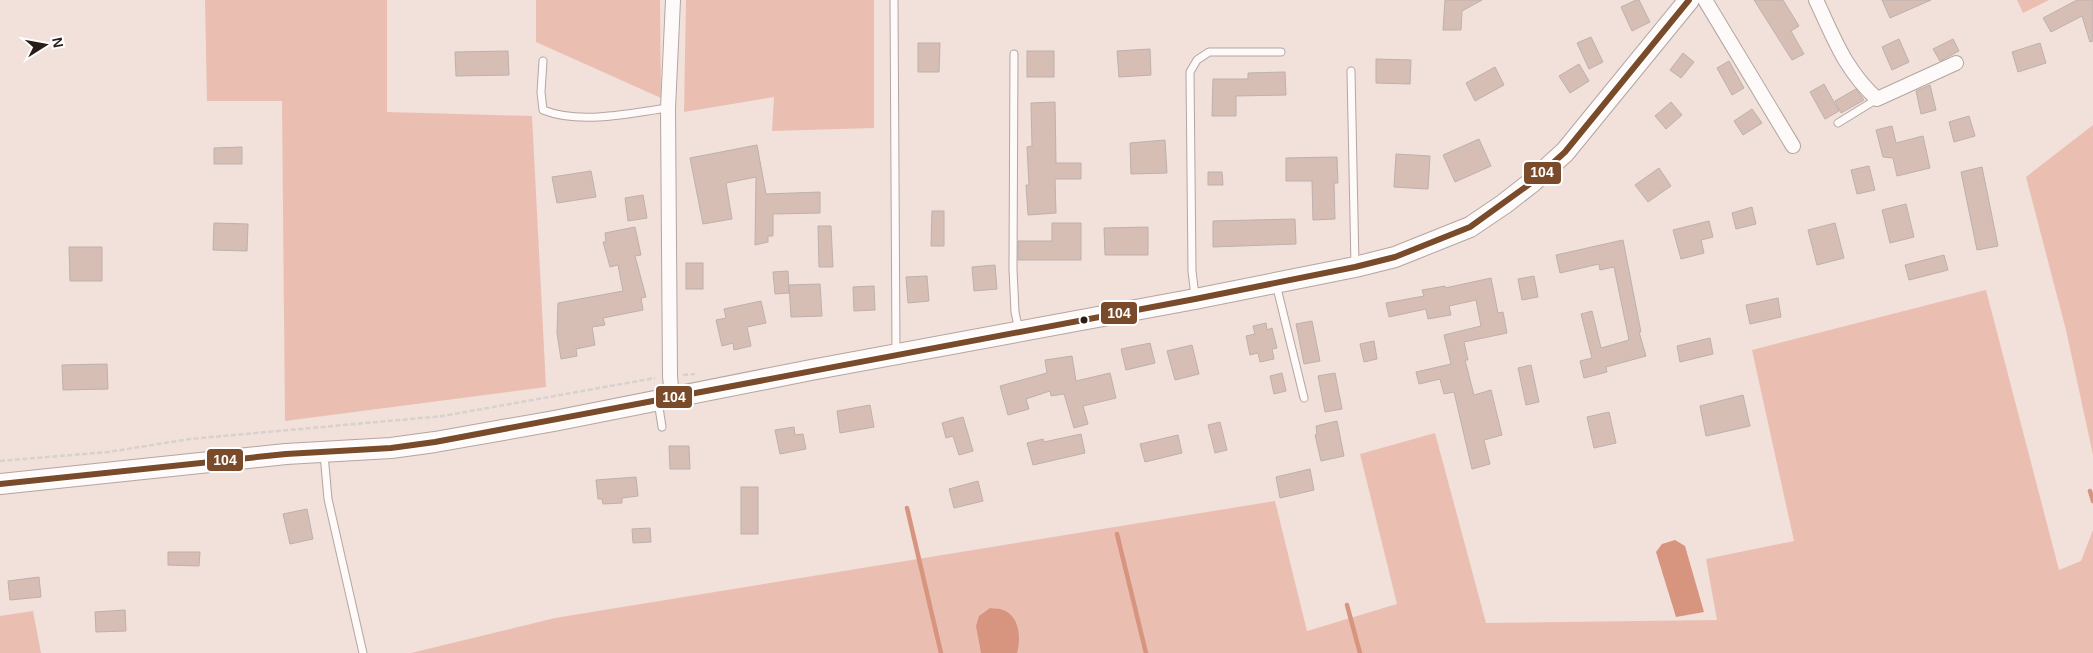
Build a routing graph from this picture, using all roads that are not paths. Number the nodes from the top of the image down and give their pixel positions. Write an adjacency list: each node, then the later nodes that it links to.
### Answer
1 (673, 0): 12 (street)
2 (894, 0): 19 (lane)
3 (1689, 0): 15 (street)
4 (1705, 0): 14 (street)
5 (1816, 0): 11 (street)
6 (1281, 52): 17 (lane)
7 (1014, 54): 18 (lane)
8 (543, 60): 12 (lane)
9 (1956, 63): 11 (street)
10 (1351, 71): 15 (lane)
11 (1876, 99): 13 (lane)
12 (668, 108): 21 (street)
13 (1838, 123)
14 (1793, 146)
15 (1355, 267): 16 (street)
16 (1276, 283): 17 (street); 20 (lane)
17 (1195, 299): 18 (street)
18 (1019, 332): 19 (street)
19 (896, 355): 21 (street)
20 (1304, 398)
21 (665, 400): 22 (lane); 23 (street)
22 (662, 427)
23 (323, 451): 24 (street); 25 (lane)
24 (0, 484)
25 (363, 653)

